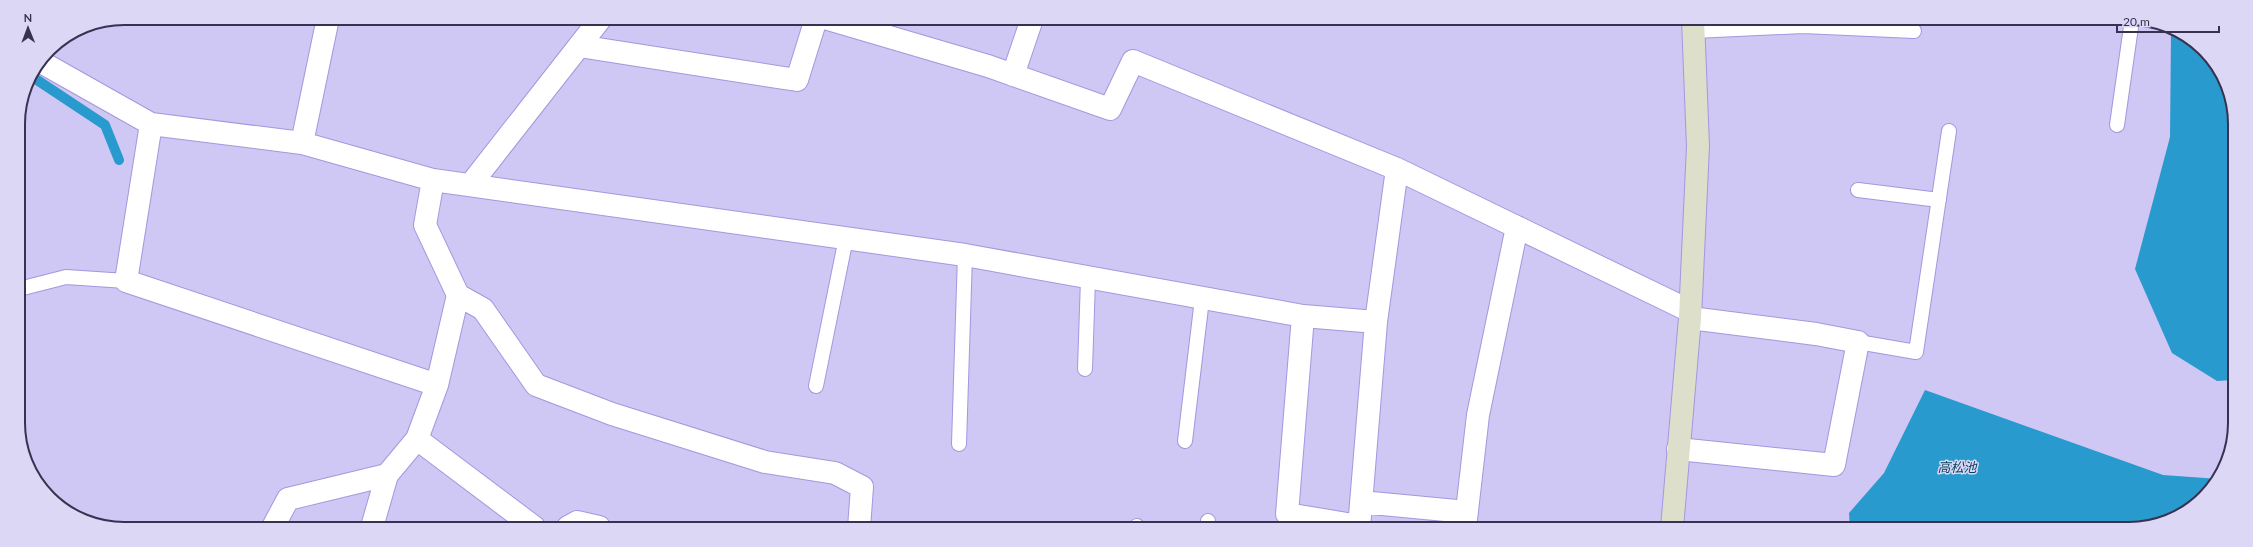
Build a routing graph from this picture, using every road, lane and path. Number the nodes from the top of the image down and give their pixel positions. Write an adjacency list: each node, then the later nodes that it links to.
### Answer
1 (327, 25): 15 (street)
2 (596, 25): 9 (street)
3 (814, 25): 9 (street)
4 (848, 25): 11 (street)
5 (1030, 25): 11 (street)
6 (2131, 25): 13 (lane)
7 (1694, 26): 8 (lane); 29 (street)
8 (1914, 31)
9 (579, 46): 18 (street)
10 (46, 65): 12 (street)
11 (1014, 75): 16 (street)
12 (151, 124): 15 (street); 25 (street)
13 (2117, 125)
14 (1949, 131): 20 (lane)
15 (302, 143): 17 (street)
16 (1398, 169): 21 (street); 31 (street)
17 (433, 180): 18 (street); 27 (street)
18 (470, 184): 22 (street)
19 (1858, 190): 20 (lane)
20 (1939, 200): 32 (lane)
21 (1517, 227): 29 (street); 42 (street)
22 (846, 238): 23 (street); 35 (lane)
23 (965, 255): 24 (street); 38 (lane)
24 (1088, 279): 28 (street); 33 (lane)
25 (126, 281): 26 (lane); 34 (street)
26 (25, 287)
27 (458, 295): 34 (street); 46 (street)
28 (1202, 299): 30 (street); 37 (lane)
29 (1690, 314): 32 (street); 39 (street)
30 (1303, 316): 31 (street); 47 (street)
31 (1376, 322): 41 (street)
32 (1858, 342): 39 (street)
33 (1085, 369)
34 (437, 385): 36 (street)
35 (816, 386)
36 (417, 439): 40 (street); 45 (street)
37 (1185, 442)
38 (959, 444)
39 (1678, 449): 49 (street)
40 (387, 475): 43 (street); 44 (street)
41 (1361, 502): 42 (street); 48 (street)
42 (1466, 520)
43 (276, 522)
44 (373, 522)
45 (527, 522)
46 (859, 522)
47 (1331, 522)
48 (1359, 522)
49 (1672, 522)

